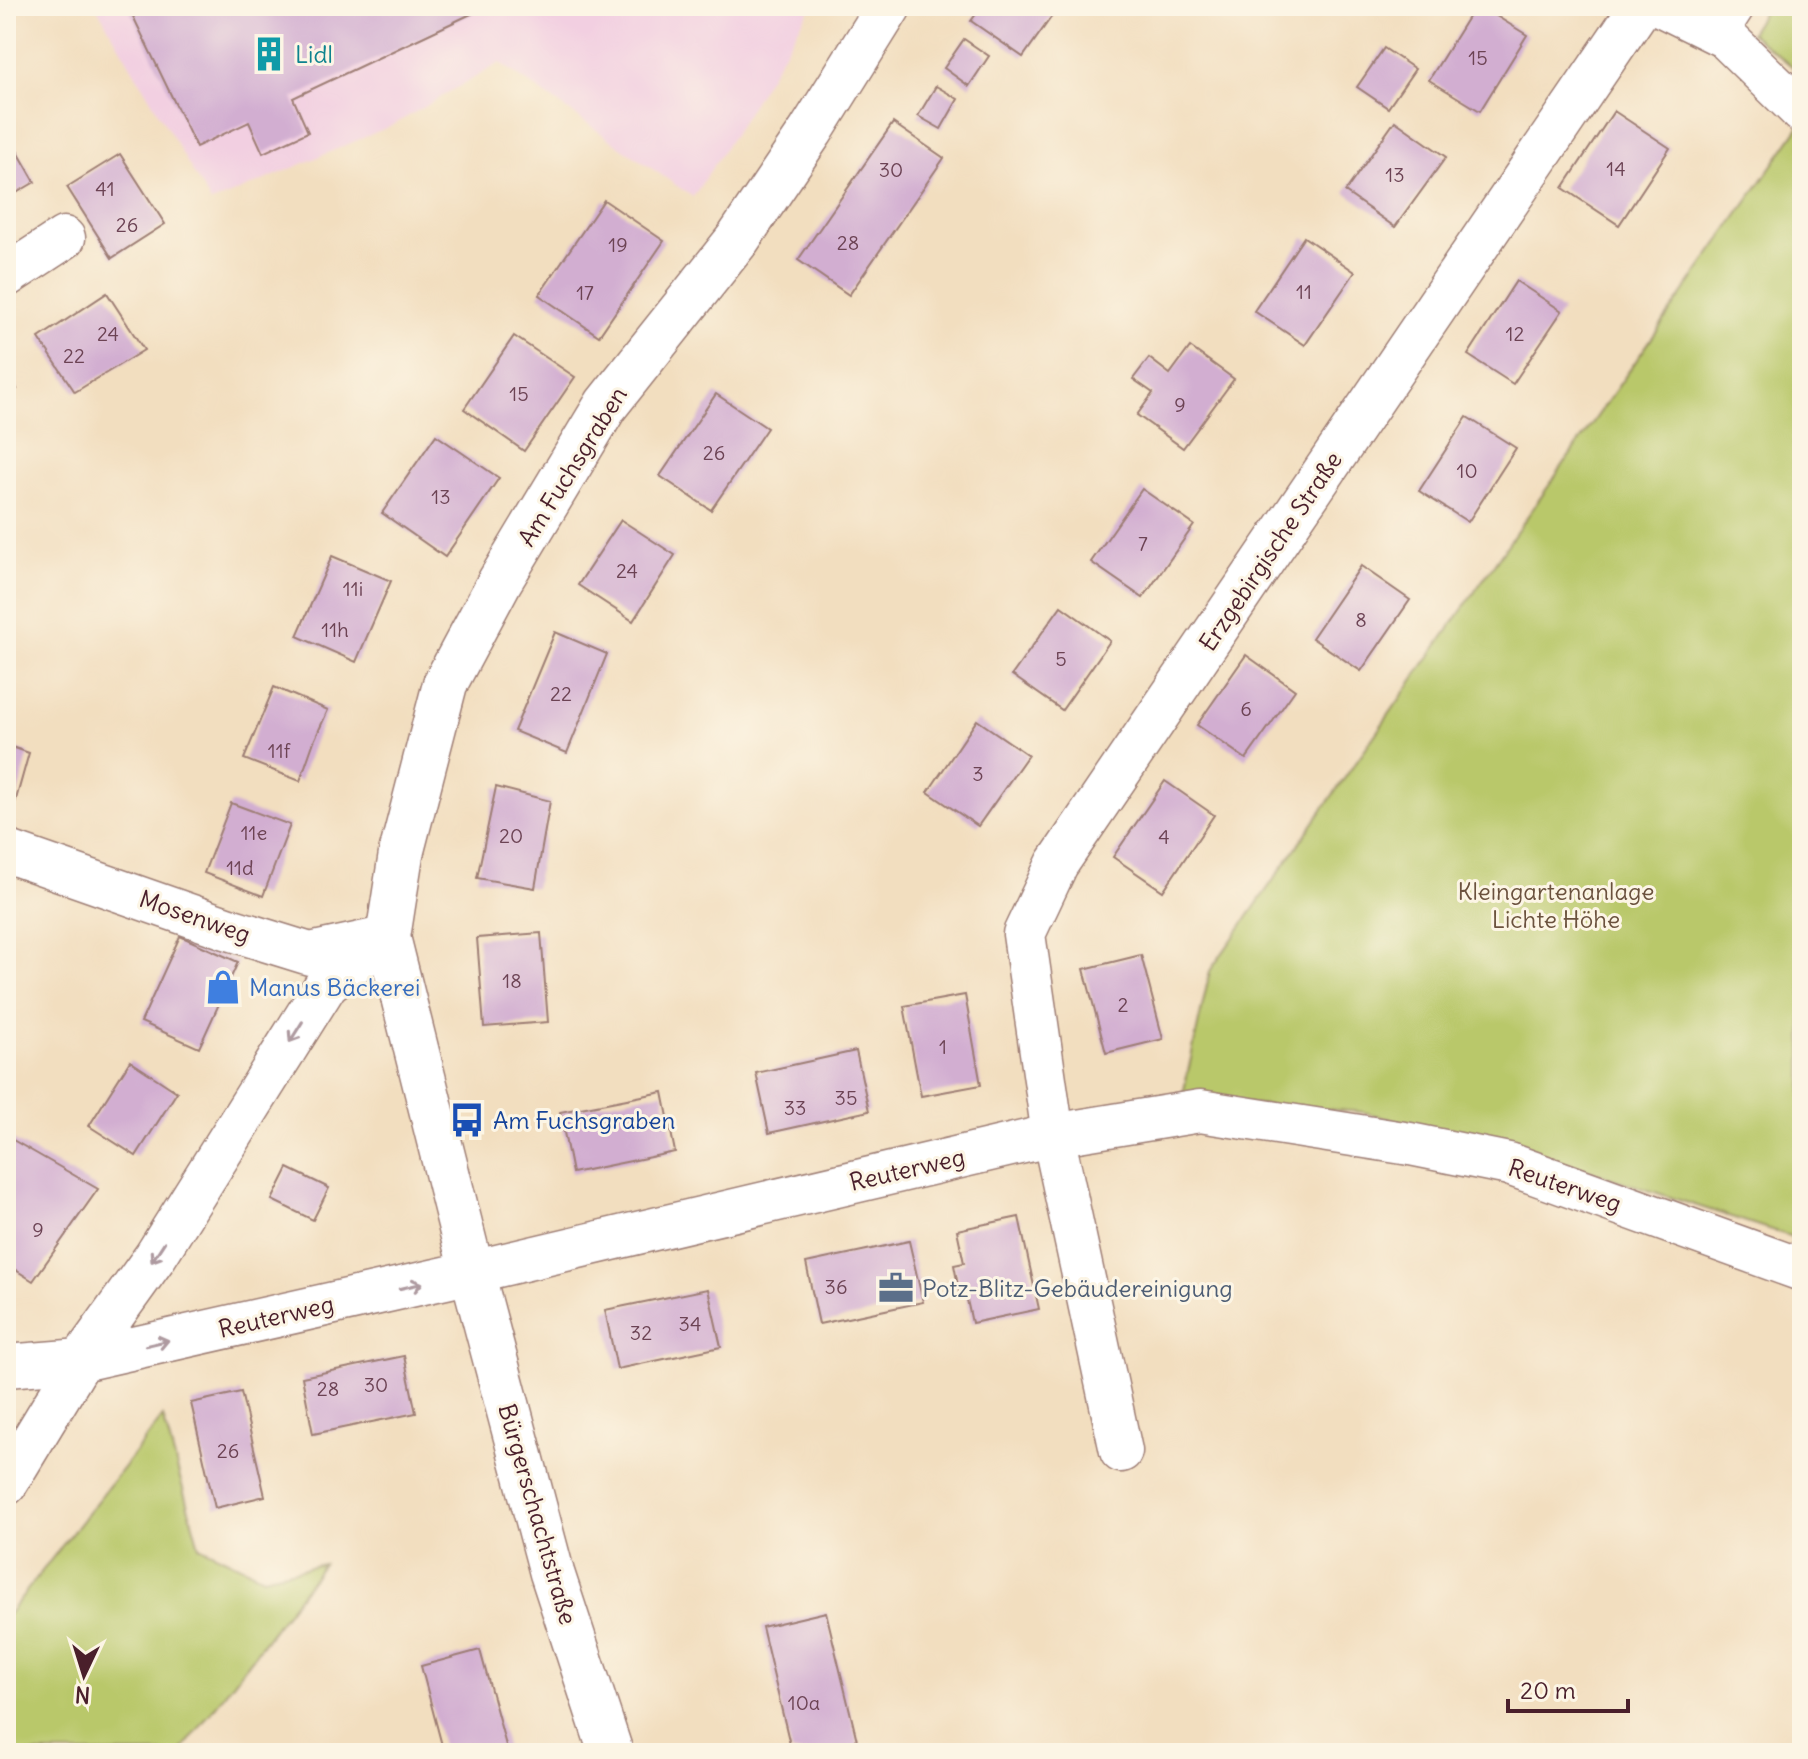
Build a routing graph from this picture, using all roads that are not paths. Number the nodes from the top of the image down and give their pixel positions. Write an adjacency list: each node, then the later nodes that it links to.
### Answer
1 (889, 6): 9 (main road, Am Fuchsgraben)
2 (1641, 6): 10 (street, Erzgebirgische Straße)
3 (1662, 6): 4 (street)
4 (1735, 22): 5 (street)
5 (1802, 112)
6 (64, 238): 7 (street)
7 (6, 276)
8 (6, 851): 9 (street, Mosenweg)
9 (388, 937): 12 (main road, Am Fuchsgraben); 13 (street, one-way to 13)
10 (1053, 1135): 11 (street, Reuterweg); 12 (street, Reuterweg); 15 (street, Erzgebirgische Straße)
11 (1802, 1270)
12 (472, 1272): 13 (street, Reuterweg, one-way to 12); 17 (main road, Bürgerschachtstraße)
13 (81, 1360): 14 (street, Reuterweg); 16 (street)
14 (6, 1366)
15 (1121, 1451)
16 (6, 1484)
17 (611, 1753)

